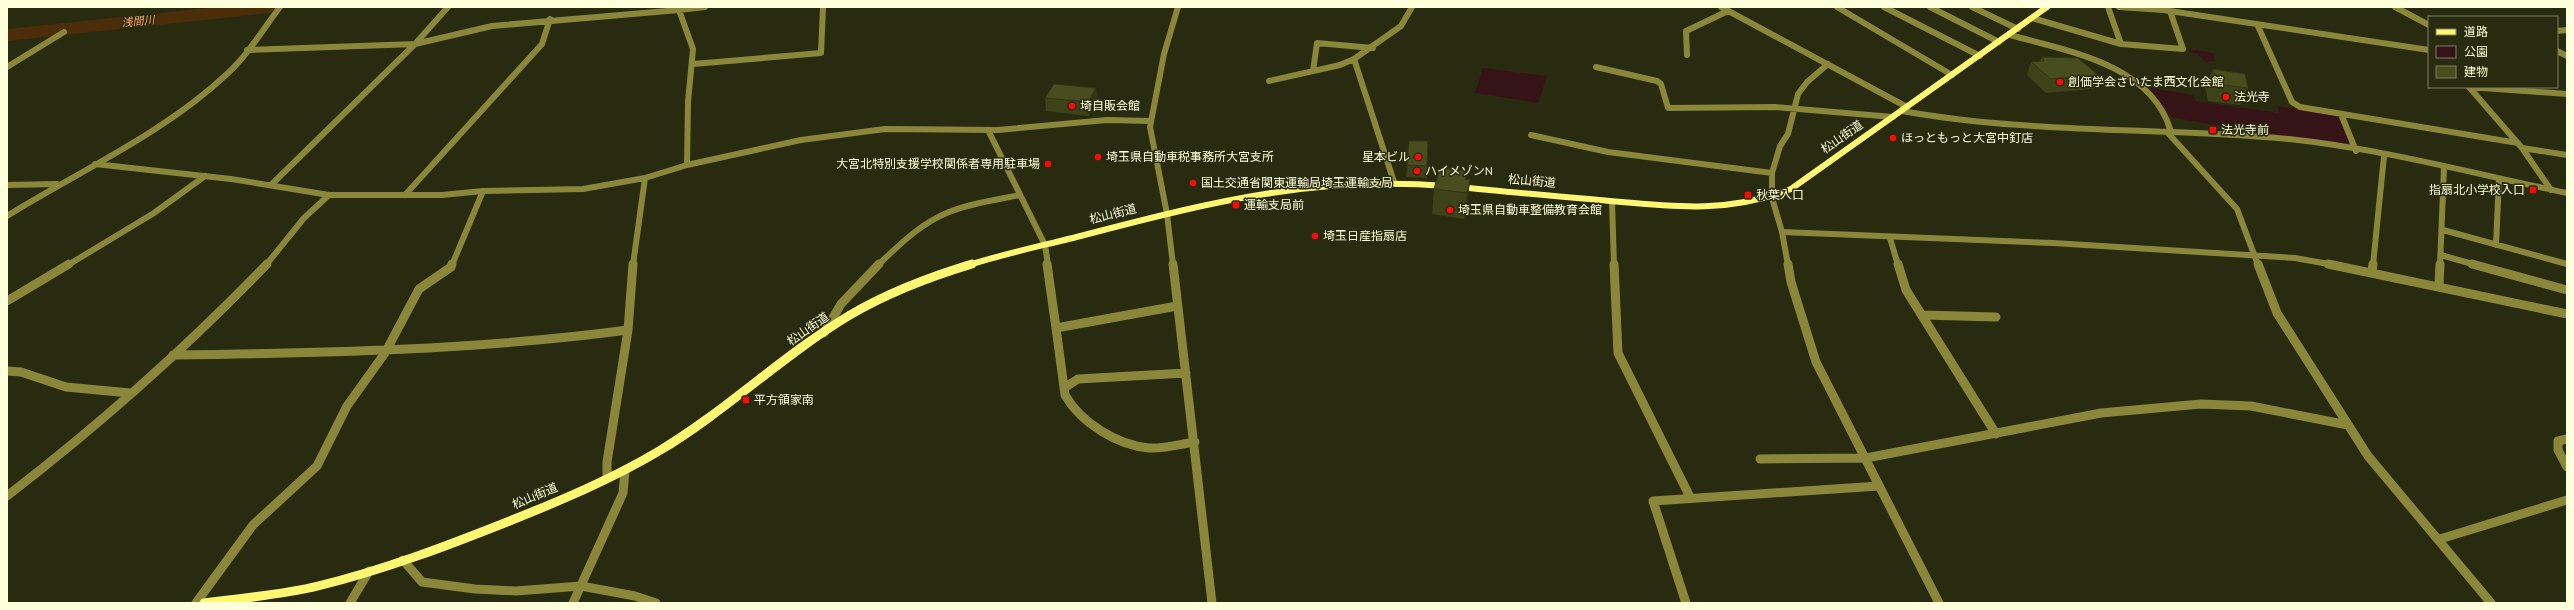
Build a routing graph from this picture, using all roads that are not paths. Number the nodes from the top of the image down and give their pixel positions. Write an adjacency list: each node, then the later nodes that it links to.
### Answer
1 (448, 7): 28 (street)
2 (705, 7): 17 (street)
3 (823, 7): 38 (street)
4 (1178, 7): 52 (street)
5 (1412, 7): 30 (street)
6 (1721, 7): 18 (street)
7 (1837, 7): 43 (street)
8 (1884, 7): 35 (street)
9 (1930, 7): 27 (street)
10 (1988, 7): 16 (street)
11 (2047, 7): 20 (main road, 松山街道)
12 (2108, 7): 29 (street)
13 (2119, 7): 19 (street)
14 (2395, 7): 23 (street)
15 (279, 8): 31 (street)
16 (1974, 8): 24 (street)
17 (679, 10): 21 (street); 38 (street)
18 (1728, 11): 34 (street); 39 (street)
19 (2170, 11): 22 (street); 29 (street)
20 (2032, 18): 24 (main road, 松山街道); 29 (street)
21 (550, 19): 28 (street); 76 (street)
22 (2258, 24): 32 (street); 50 (street)
23 (2428, 24)
24 (2018, 29): 26 (main road, 松山街道)
25 (64, 32): 41 (street)
26 (2010, 35): 27 (main road, 松山街道); 54 (street)
27 (1999, 42): 35 (main road, 松山街道)
28 (415, 44): 31 (street); 70 (street)
29 (2121, 44)
30 (1373, 48): 37 (street); 42 (street)
31 (247, 50): 60 (street)
32 (2428, 50)
33 (2558, 52): 36 (street)
34 (1687, 55)
35 (1980, 56): 43 (main road, 松山街道)
36 (2567, 56)
37 (1354, 59): 42 (street); 67 (street)
38 (693, 64): 61 (street)
39 (1828, 64): 48 (street); 49 (street)
40 (1596, 67): 48 (street)
41 (7, 68)
42 (1314, 71): 44 (street)
43 (1952, 75): 49 (main road, 松山街道)
44 (1269, 81)
45 (2470, 88): 56 (street)
46 (2483, 88): 47 (street)
47 (2567, 94)
48 (1793, 108): 51 (street); 63 (street)
49 (1904, 109): 51 (main road, 松山街道); 54 (street)
50 (2341, 114): 56 (street); 57 (street)
51 (1893, 117): 77 (main road, 松山街道)
52 (1151, 121): 53 (street); 79 (street)
53 (988, 130): 61 (street); 75 (street)
54 (2167, 132): 57 (street); 86 (street)
55 (1531, 135): 63 (street)
56 (2520, 146): 58 (street); 71 (street)
57 (2356, 151): 59 (street)
58 (2567, 155)
59 (2384, 156): 62 (street); 89 (street)
60 (95, 164): 64 (street); 68 (street)
61 (687, 165): 65 (street)
62 (2444, 168): 66 (street); 81 (street)
63 (1772, 173): 77 (street)
64 (205, 176): 70 (street); 92 (street)
65 (645, 178): 72 (street); 98 (street)
66 (2499, 180): 71 (street); 84 (street)
67 (1394, 182): 78 (main road, 松山街道); 79 (main road, 松山街道)
68 (57, 184): 69 (street); 80 (street)
69 (7, 185)
70 (271, 185): 74 (street)
71 (2551, 190): 73 (street)
72 (483, 191): 76 (street); 100 (street)
73 (2567, 193)
74 (329, 194): 76 (street); 101 (street)
75 (1020, 195): 85 (street); 99 (street)
76 (405, 196)
77 (1772, 198): 78 (main road, 松山街道); 82 (street)
78 (1612, 202): 117 (street)
79 (1167, 214): 85 (main road, 松山街道); 93 (street)
80 (7, 216)
81 (2443, 230): 84 (street); 87 (street)
82 (1782, 232): 83 (street); 110 (street)
83 (1890, 238): 86 (street); 95 (street)
84 (2496, 244): 88 (street)
85 (1045, 245): 97 (street); 99 (main road, 松山街道)
86 (2256, 255): 89 (street); 106 (street)
87 (2441, 255): 90 (street); 91 (street)
88 (2567, 264)
89 (2372, 271): 90 (street)
90 (2439, 285): 94 (street)
91 (2567, 290)
92 (7, 301)
93 (1177, 306): 97 (street); 103 (street)
94 (2567, 314)
95 (1922, 315): 96 (street); 107 (street)
96 (1996, 317)
97 (1056, 328): 104 (street)
98 (628, 330): 100 (street); 114 (street)
99 (824, 333): 113 (main road, 松山街道)
100 (385, 353): 101 (street); 123 (street)
101 (173, 355): 105 (street)
102 (7, 371): 105 (street)
103 (1186, 373): 104 (street); 109 (street)
104 (1064, 388): 109 (street)
105 (130, 393): 116 (street)
106 (2348, 425): 107 (street); 119 (street)
107 (1996, 434): 110 (street)
108 (2567, 438): 112 (street)
109 (1195, 442): 128 (street)
110 (1866, 458): 111 (street); 115 (street)
111 (1760, 459)
112 (2567, 467)
113 (625, 470): 114 (main road, 松山街道); 122 (street)
114 (607, 478): 120 (main road, 松山街道)
115 (1879, 486): 117 (street); 130 (street)
116 (7, 496)
117 (1690, 497): 129 (street)
118 (2567, 500): 119 (street)
119 (2440, 539): 131 (street)
120 (403, 560): 121 (main road, 松山街道); 122 (street)
121 (369, 571): 124 (main road, 松山街道); 125 (street)
122 (581, 586): 126 (street); 127 (street)
123 (196, 603)
124 (204, 603)
125 (350, 603)
126 (573, 603)
127 (656, 603)
128 (1212, 603)
129 (1686, 603)
130 (1938, 603)
131 (2491, 603)

